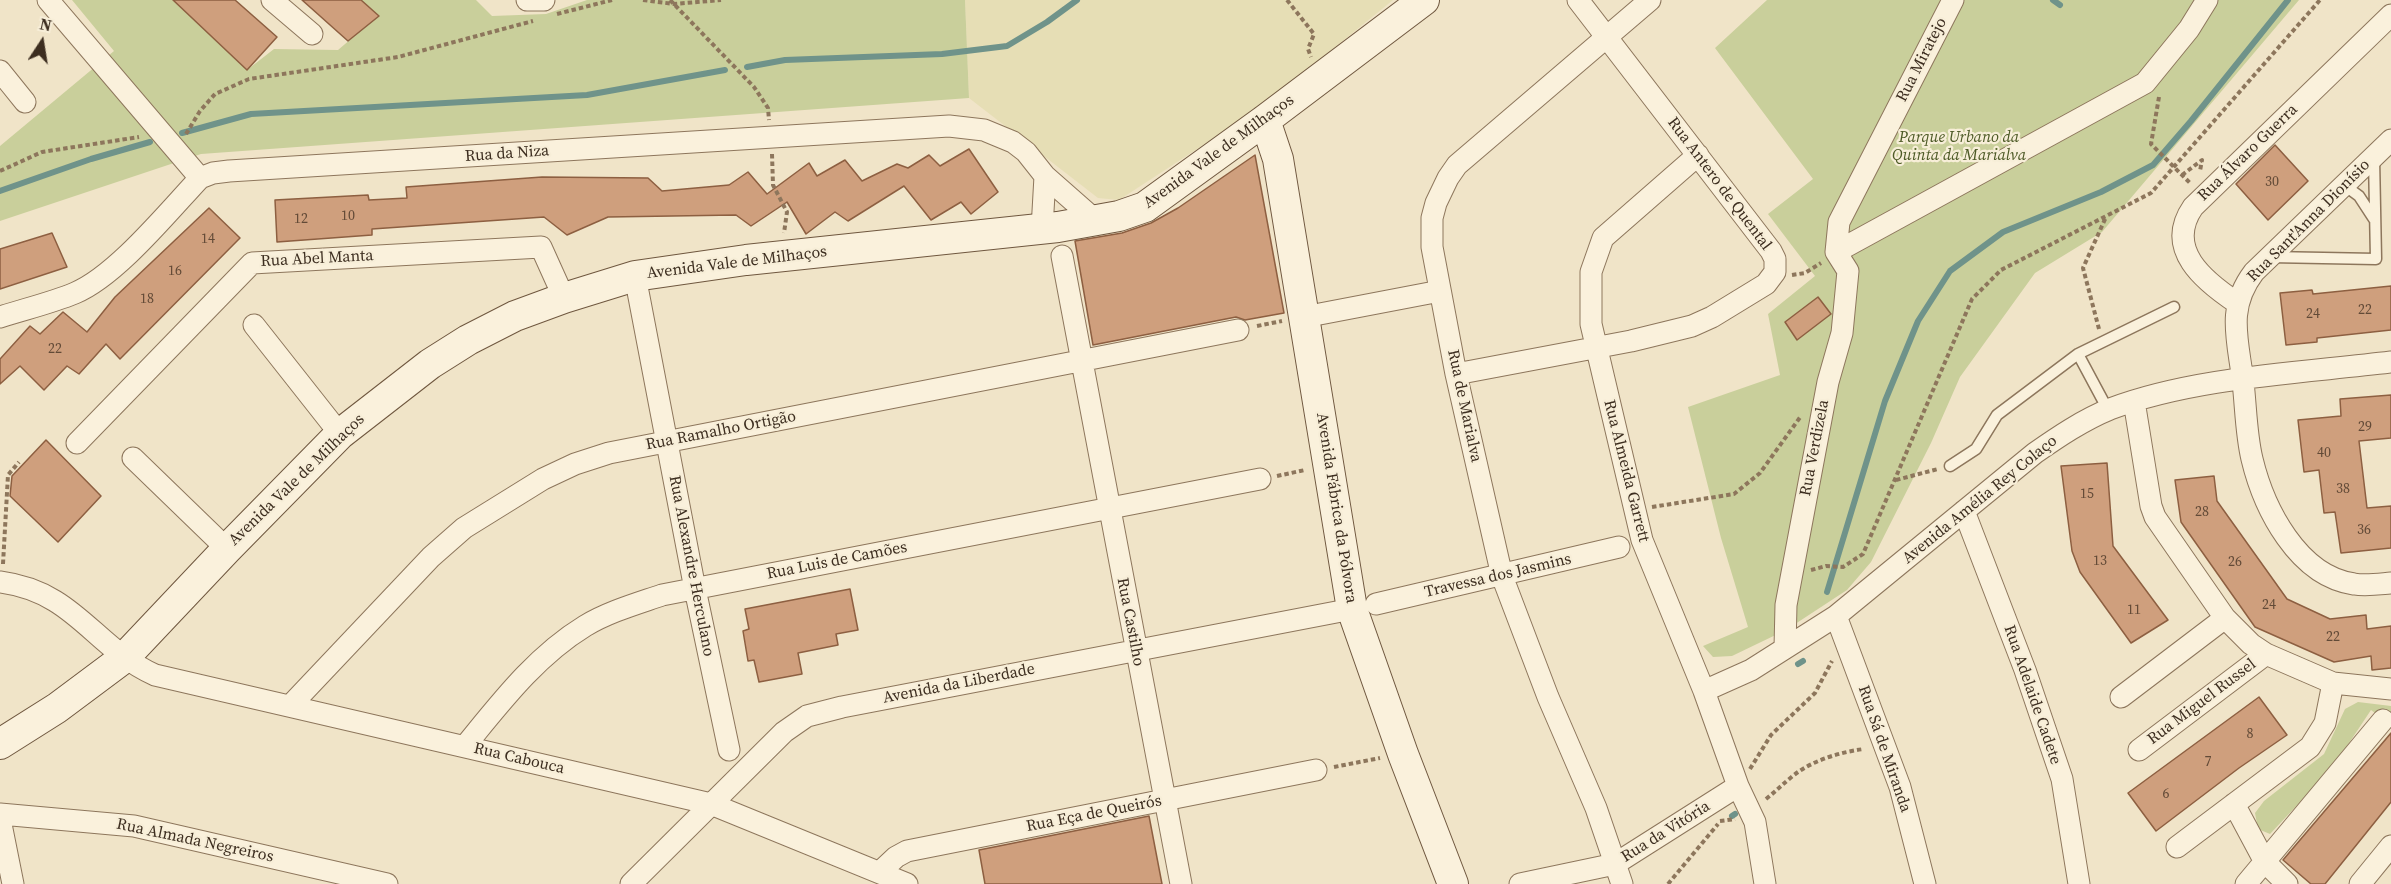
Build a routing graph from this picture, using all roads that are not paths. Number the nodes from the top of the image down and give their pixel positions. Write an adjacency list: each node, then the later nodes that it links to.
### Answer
1 (48, 0): 20 (street)
2 (272, 0): 11 (street)
3 (527, 0): 9 (street)
4 (1424, 0): 15 (street, Avenida Vale de Milhaços)
5 (1578, 0): 12 (street, Rua Antero de Quental)
6 (1650, 0): 12 (street, Rua de Marialva)
7 (1953, 0): 25 (street, Rua Miratejo)
8 (2207, 0): 25 (street)
9 (544, 12)
10 (2391, 15): 31 (street, Rua Álvaro Guerra)
11 (312, 34)
12 (1608, 36): 17 (street, Rua Antero de Quental); 29 (street, Rua de Marialva)
13 (0, 71): 14 (street)
14 (26, 102)
15 (1265, 120): 22 (street, Avenida Vale de Milhaços); 34 (street, Avenida Fábrica da Pólvora)
16 (2391, 140): 18 (street, Rua Sant'Anna Dionísio)
17 (1698, 155): 37 (street, Rua Almeida Garrett); 37 (street, Rua Antero de Quental)
18 (2374, 156): 21 (street, Rua Sant'Anna Dionísio); 23 (lane)
19 (1045, 176): 20 (street, Rua da Niza); 22 (street, Rua da Niza); 24 (street)
20 (200, 178): 33 (street)
21 (2344, 185): 23 (lane); 27 (street, Rua Sant'Anna Dionísio)
22 (1095, 220): 24 (street, Avenida Vale de Milhaços)
23 (2374, 220): 27 (lane)
24 (1042, 229): 28 (street, Avenida Vale de Milhaços)
25 (1836, 252): 62 (street, Rua Verdizela)
26 (1062, 256): 39 (street, Rua Castilho)
27 (2270, 257): 31 (street, Rua Sant'Anna Dionísio)
28 (635, 276): 30 (street, Avenida Vale de Milhaços); 46 (street, Rua Alexandre Herculano)
29 (1440, 291): 34 (street); 41 (street, Rua de Marialva)
30 (564, 298): 45 (street, Avenida Vale de Milhaços); 47 (street, Rua Abel Manta)
31 (2237, 303): 42 (street, Rua Sant'Anna Dionísio)
32 (2174, 307): 38 (lane)
33 (0, 317)
34 (1304, 317): 59 (street, Avenida Fábrica da Pólvora)
35 (254, 325): 45 (street)
36 (1238, 330): 39 (street, Rua Ramalho Ortigão)
37 (1595, 348): 41 (street); 68 (street, Rua Almeida Garrett)
38 (2078, 354): 44 (lane); 49 (lane)
39 (1080, 361): 46 (street, Rua Ramalho Ortigão); 51 (street, Rua Castilho)
40 (2391, 362): 42 (street, Avenida Amélia Rey Colaço)
41 (1456, 374): 55 (street, Rua de Marialva)
42 (2243, 380): 43 (street, Avenida Amélia Rey Colaço); 57 (street, Rua Sant'Anna Dionísio)
43 (2134, 401): 44 (street, Avenida Amélia Rey Colaço); 61 (street, Rua Miguel Russel)
44 (2108, 410): 52 (street, Avenida Amélia Rey Colaço)
45 (340, 434): 54 (street, Avenida Vale de Milhaços)
46 (666, 441): 58 (street, Rua Alexandre Herculano); 70 (street, Rua Ramalho Ortigão)
47 (77, 443)
48 (133, 458): 54 (street)
49 (1950, 466)
50 (1260, 479): 51 (street, Rua Luis de Camões)
51 (1109, 507): 58 (street, Rua Luis de Camões); 63 (street, Rua Castilho)
52 (1964, 511): 60 (street, Avenida Amélia Rey Colaço); 97 (street, Rua Adelaide Cadete)
53 (1619, 547): 55 (street, Travessa dos Jasmins)
54 (226, 549): 65 (street, Avenida Vale de Milhaços)
55 (1502, 576): 59 (street, Travessa dos Jasmins); 87 (street, Rua de Marialva)
56 (1, 582): 65 (street, Rua Cabouca)
57 (2391, 583)
58 (694, 589): 73 (street, Rua Luis de Camões); 74 (street, Rua Alexandre Herculano)
59 (1364, 607): 63 (street, Avenida da Liberdade); 93 (street, Avenida Fábrica da Pólvora)
60 (1836, 616): 62 (street, Avenida Amélia Rey Colaço); 96 (street, Rua Sá de Miranda)
61 (2225, 618): 64 (street, Rua Miguel Russel); 69 (street)
62 (1785, 648): 68 (street, Avenida Amélia Rey Colaço)
63 (1136, 650): 78 (street, Rua Castilho); 79 (street, Avenida da Liberdade)
64 (2266, 654): 66 (street, Rua Miguel Russel); 75 (street, Rua Miguel Russel)
65 (124, 658): 70 (street, Rua Cabouca); 72 (street, Avenida Vale de Milhaços)
66 (2333, 683): 67 (street, Rua Miguel Russel); 80 (street)
67 (2391, 689)
68 (1704, 691): 77 (street, Rua Almeida Garrett)
69 (2121, 697)
70 (290, 706): 73 (street, Rua Cabouca)
71 (2383, 720): 85 (street)
72 (0, 744)
73 (465, 746): 79 (street, Rua Cabouca)
74 (729, 750)
75 (2139, 750)
76 (1316, 770): 78 (street, Rua Eça de Queirós)
77 (1738, 786): 87 (street, Rua da Vitória); 95 (street, Rua Almeida Garrett)
78 (1165, 800): 86 (street, Rua Eça de Queirós); 92 (street, Rua Castilho)
79 (711, 804): 86 (street, Rua Cabouca); 90 (street, Avenida da Liberdade)
80 (2234, 804): 84 (street); 85 (street)
81 (0, 814): 89 (street, Rua Almada Negreiros)
82 (0, 819): 88 (street)
83 (2391, 846): 100 (street)
84 (2177, 847)
85 (2265, 862): 98 (street); 99 (street)
86 (880, 872): 91 (street, Rua Cabouca)
87 (1618, 874): 94 (street, Rua da Vitória)
88 (13, 884)
89 (387, 884)
90 (631, 884)
91 (907, 884)
92 (1181, 884)
93 (1453, 884)
94 (1520, 884)
95 (1765, 884)
96 (1925, 884)
97 (2079, 884)
98 (2246, 884)
99 (2287, 884)
100 (2360, 884)

